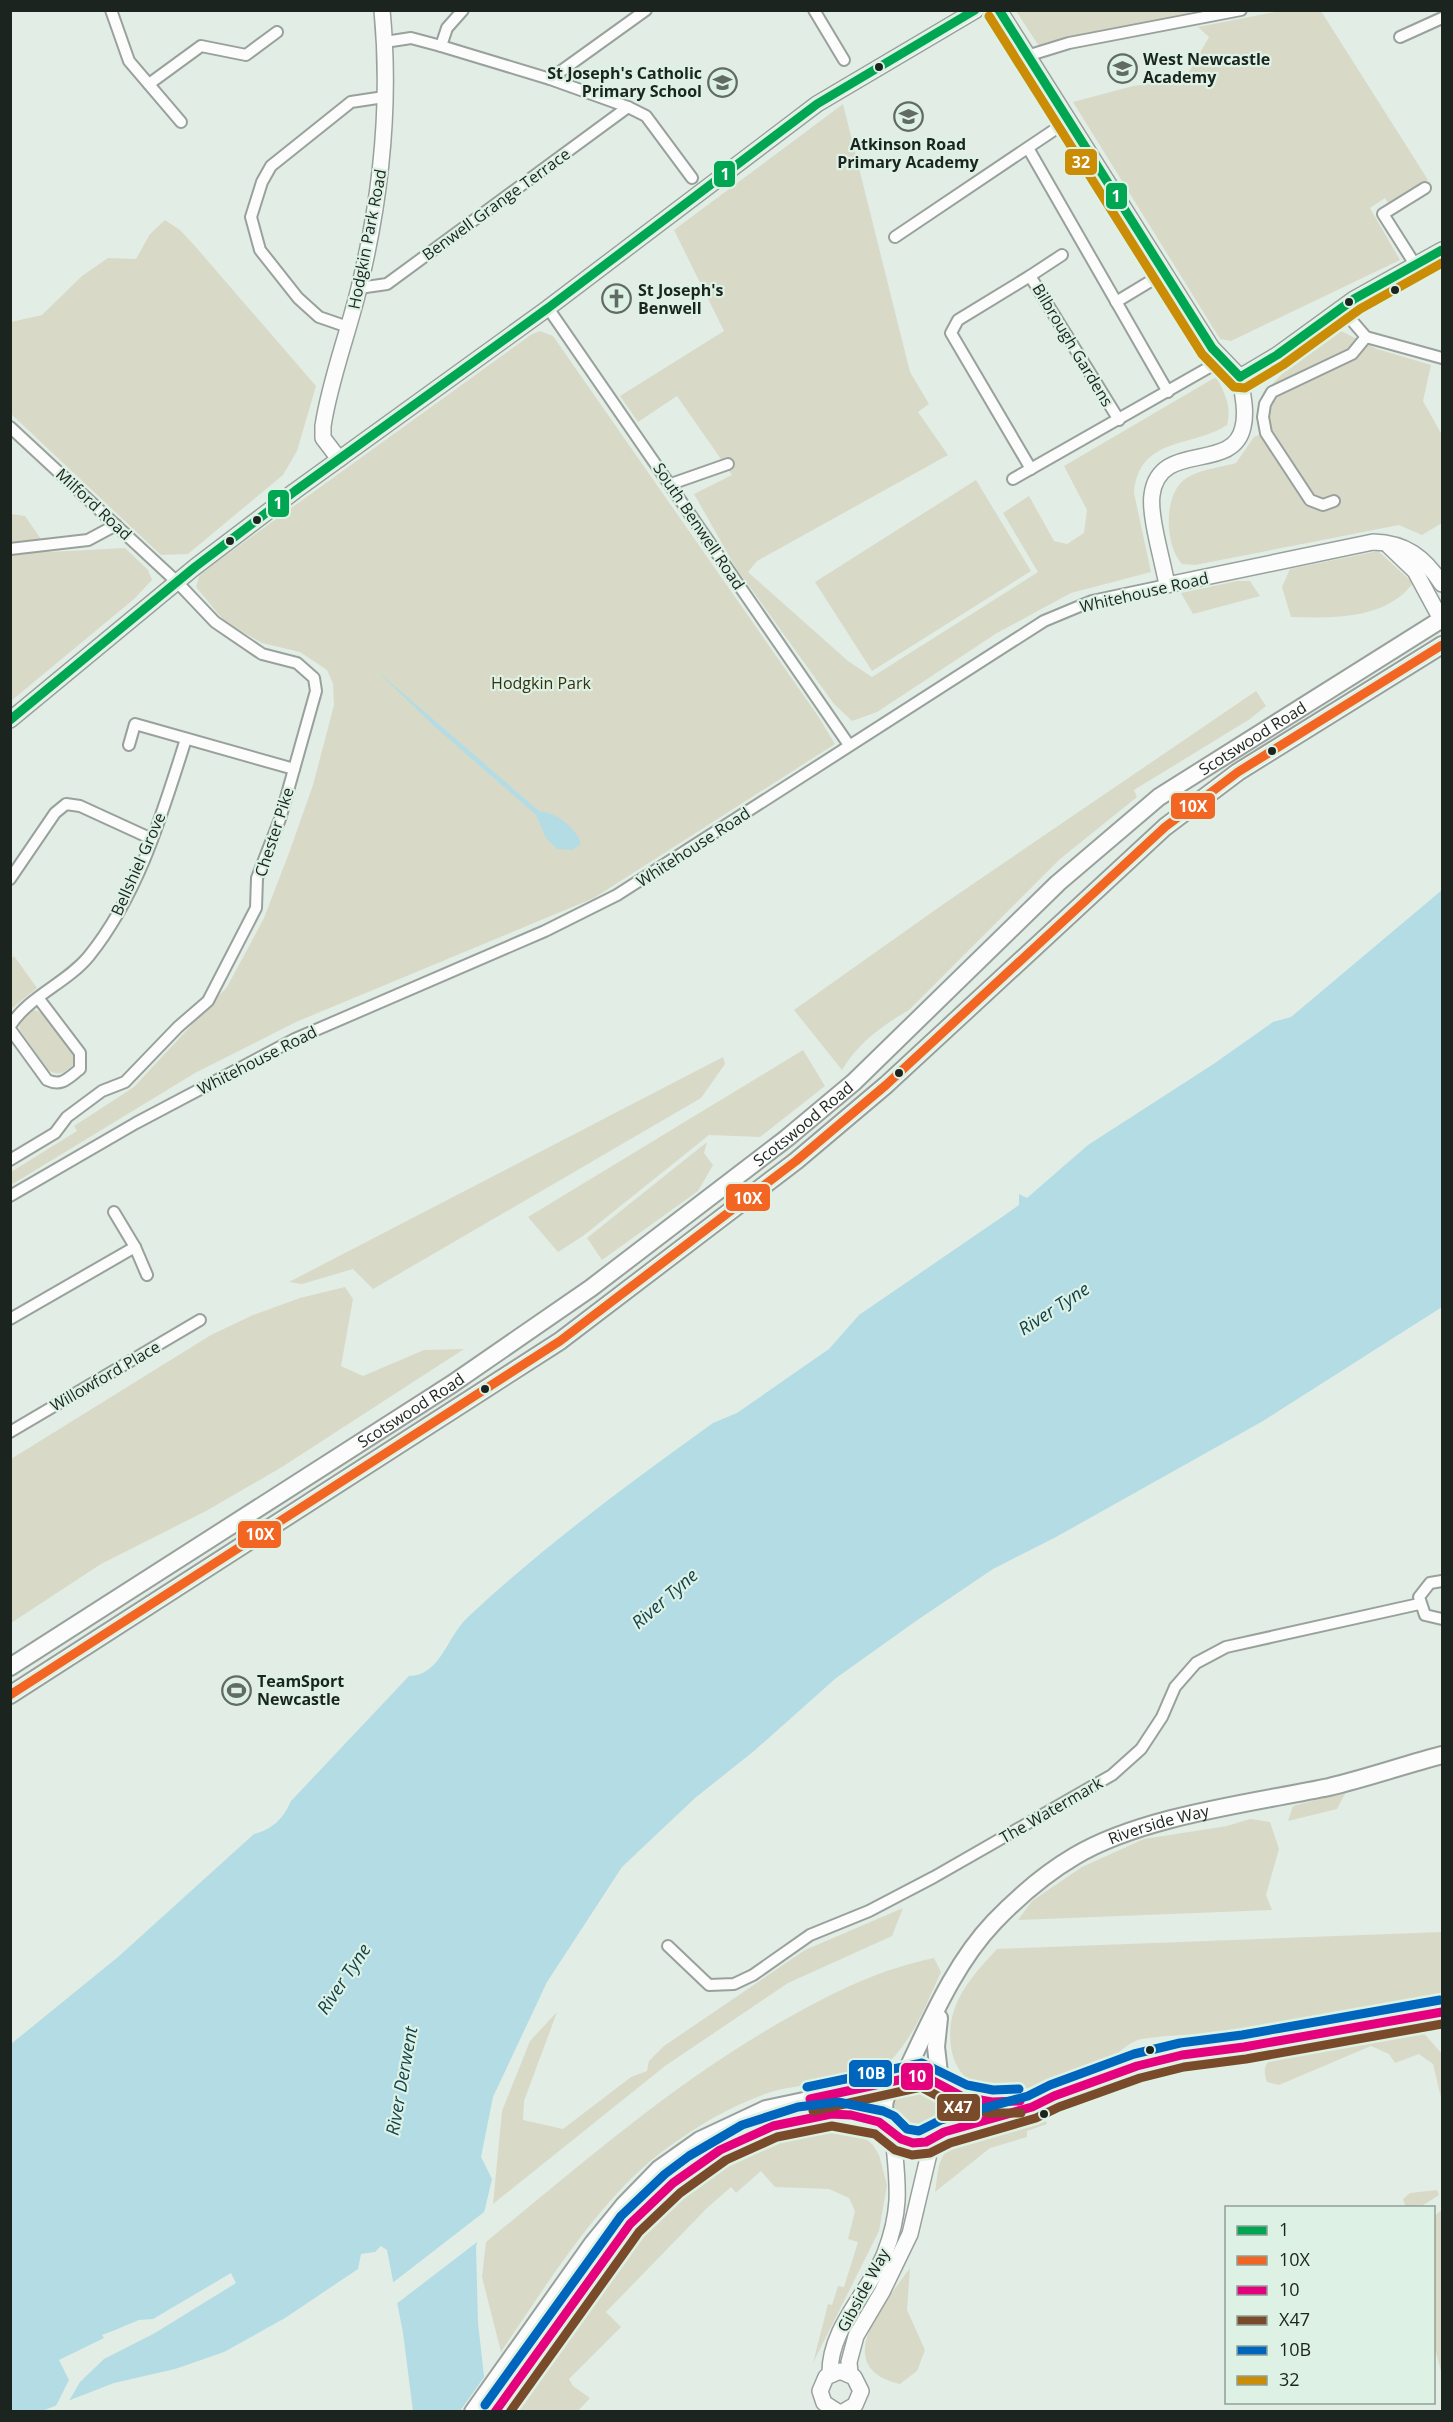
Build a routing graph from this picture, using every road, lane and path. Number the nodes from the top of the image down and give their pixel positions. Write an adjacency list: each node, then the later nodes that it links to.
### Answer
1 (111, 10): 17 (street)
2 (382, 10): 12 (street, Hodgkin Park Road)
3 (463, 10): 13 (street)
4 (646, 10): 16 (street)
5 (814, 10): 15 (street)
6 (976, 10): 33 (street)
7 (999, 10): 14 (street)
8 (1241, 10): 14 (street)
9 (1443, 18): 11 (street)
10 (277, 32): 17 (street)
11 (1400, 37)
12 (385, 42): 13 (street); 18 (street, Hodgkin Park Road)
13 (441, 46): 16 (street)
14 (1030, 56): 20 (street)
15 (844, 60)
16 (550, 79): 19 (street)
17 (149, 84): 21 (street)
18 (384, 97): 31 (street, Hodgkin Park Road); 35 (street)
19 (628, 107): 23 (street); 31 (street, Benwell Grange Terrace)
20 (1069, 120): 22 (street); 29 (street)
21 (181, 122)
22 (1028, 148): 25 (street); 32 (street)
23 (692, 178)
24 (1425, 188): 28 (street)
25 (895, 237)
26 (1443, 250): 28 (street)
27 (1062, 255): 30 (street)
28 (1416, 266): 34 (street)
29 (1164, 273): 32 (street); 38 (street)
30 (1030, 276): 41 (street, Bilbrough Gardens); 45 (street, Bilbrough Gardens)
31 (359, 288): 35 (street, Hodgkin Park Road)
32 (1116, 302): 40 (street)
33 (548, 308): 43 (street); 47 (street, South Benwell Road)
34 (1341, 308): 36 (street); 39 (street)
35 (348, 327): 43 (street, Hodgkin Park Road)
36 (1365, 337): 37 (street); 48 (street)
37 (1443, 358)
38 (1222, 360): 39 (street); 40 (street)
39 (1240, 377): 55 (street)
40 (1168, 392): 41 (street)
41 (1119, 420): 45 (street)
42 (10, 427): 49 (street, Milford Road)
43 (339, 459): 53 (street)
44 (728, 464): 47 (street)
45 (1031, 469): 46 (street)
46 (1013, 479)
47 (671, 484): 61 (street, South Benwell Road)
48 (1334, 501)
49 (116, 525): 51 (street); 53 (street, Milford Road)
50 (1384, 543): 52 (street, Whitehouse Road); 55 (street, Whitehouse Road); 56 (street)
51 (10, 549)
52 (1437, 571): 54 (street, Whitehouse Road)
53 (177, 582): 58 (street); 62 (street, Chester Pike)
54 (1443, 584)
55 (1167, 585): 61 (street, Whitehouse Road)
56 (1442, 620): 78 (main road, Scotswood Road)
57 (1443, 645): 79 (main road, Scotswood Road)
58 (10, 720)
59 (186, 739): 60 (street); 62 (street); 63 (street, Bellshiel Grove)
60 (129, 745)
61 (849, 745): 68 (street, Whitehouse Road)
62 (294, 769): 67 (street, Chester Pike)
63 (152, 839): 64 (street); 65 (street, Bellshiel Grove)
64 (10, 879)
65 (39, 999): 66 (street, Bellshiel Grove); 66 (street)
66 (10, 1027)
67 (10, 1160)
68 (10, 1196)
69 (114, 1212): 70 (street)
70 (135, 1247): 71 (street); 72 (street)
71 (147, 1275)
72 (10, 1319)
73 (200, 1320): 74 (street, Willowford Place)
74 (10, 1432)
75 (1443, 1581): 76 (street)
76 (1419, 1604): 77 (street); 81 (street, The Watermark)
77 (1443, 1619)
78 (10, 1667)
79 (10, 1695)
80 (1443, 1755): 82 (main road, Riverside Way)
81 (668, 1946)
82 (941, 2002): 84 (main road, Riverside Way); 85 (main road, Riverside Way)
83 (1442, 2013): 86 (street)
84 (900, 2080): 85 (main road); 87 (main road); 92 (main road)
85 (943, 2086): 86 (street); 88 (main road)
86 (1054, 2096): 88 (street)
87 (890, 2130): 88 (main road); 89 (street, Gibside Way); 93 (main road)
88 (938, 2136): 90 (street, Gibside Way)
89 (830, 2374): 90 (street); 91 (street, Gibside Way)
90 (850, 2374): 91 (street, Gibside Way)
91 (844, 2411)
92 (473, 2412)
93 (495, 2412)

